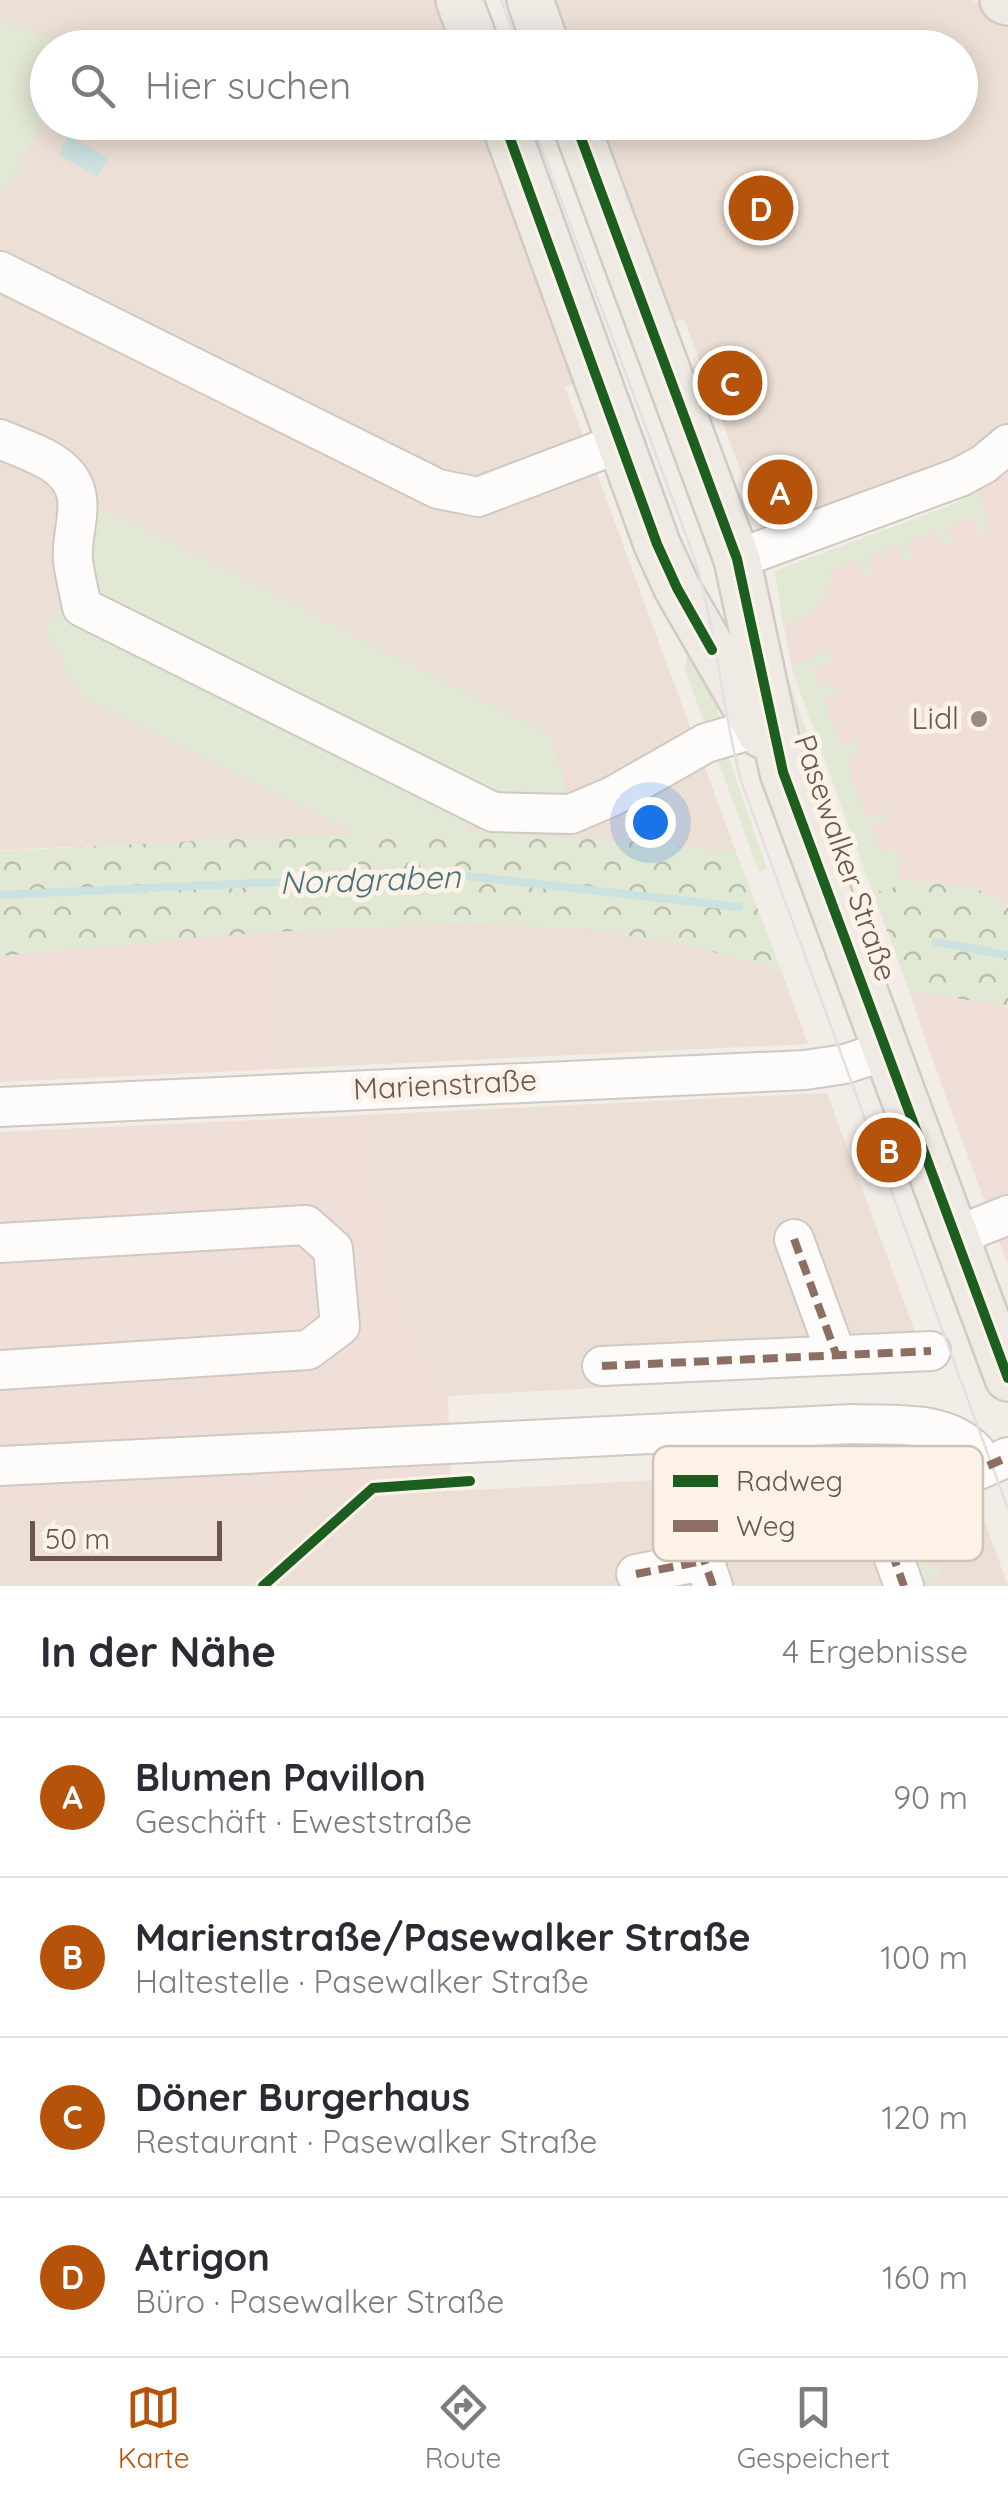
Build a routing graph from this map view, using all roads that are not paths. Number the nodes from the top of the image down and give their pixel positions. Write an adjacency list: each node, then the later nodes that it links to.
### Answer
1 (459, 0): 3 (main road)
2 (530, 0): 4 (main road)
3 (470, 30)
4 (541, 30)
5 (510, 140): 8 (main road, Pasewalker Straße)
6 (581, 140): 7 (main road, Pasewalker Straße)
7 (608, 214): 8 (main road); 13 (main road, Pasewalker Straße)
8 (545, 236): 11 (main road, Pasewalker Straße)
9 (0, 271): 11 (street)
10 (0, 439): 15 (street)
11 (620, 443): 14 (main road, Pasewalker Straße)
12 (1008, 444): 13 (street)
13 (737, 559): 14 (main road); 16 (main road, Pasewalker Straße)
14 (676, 588): 15 (main road, Pasewalker Straße)
15 (757, 728): 16 (main road, Pasewalker Straße)
16 (782, 772): 17 (main road, Pasewalker Straße)
17 (888, 1050): 18 (street, Marienstraße); 20 (main road, Pasewalker Straße)
18 (0, 1107)
19 (1008, 1215): 20 (street)
20 (956, 1236): 23 (main road, Pasewalker Straße)
21 (794, 1238): 25 (street)
22 (0, 1243): 27 (street)
23 (998, 1319): 28 (main road, Pasewalker Straße)
24 (931, 1351): 25 (street)
25 (836, 1354): 26 (street)
26 (602, 1366)
27 (0, 1370)
28 (1008, 1378)
29 (978, 1446): 30 (street)
30 (0, 1466)
31 (895, 1561): 34 (street)
32 (708, 1573): 33 (street)
33 (636, 1574)
34 (904, 1586)

